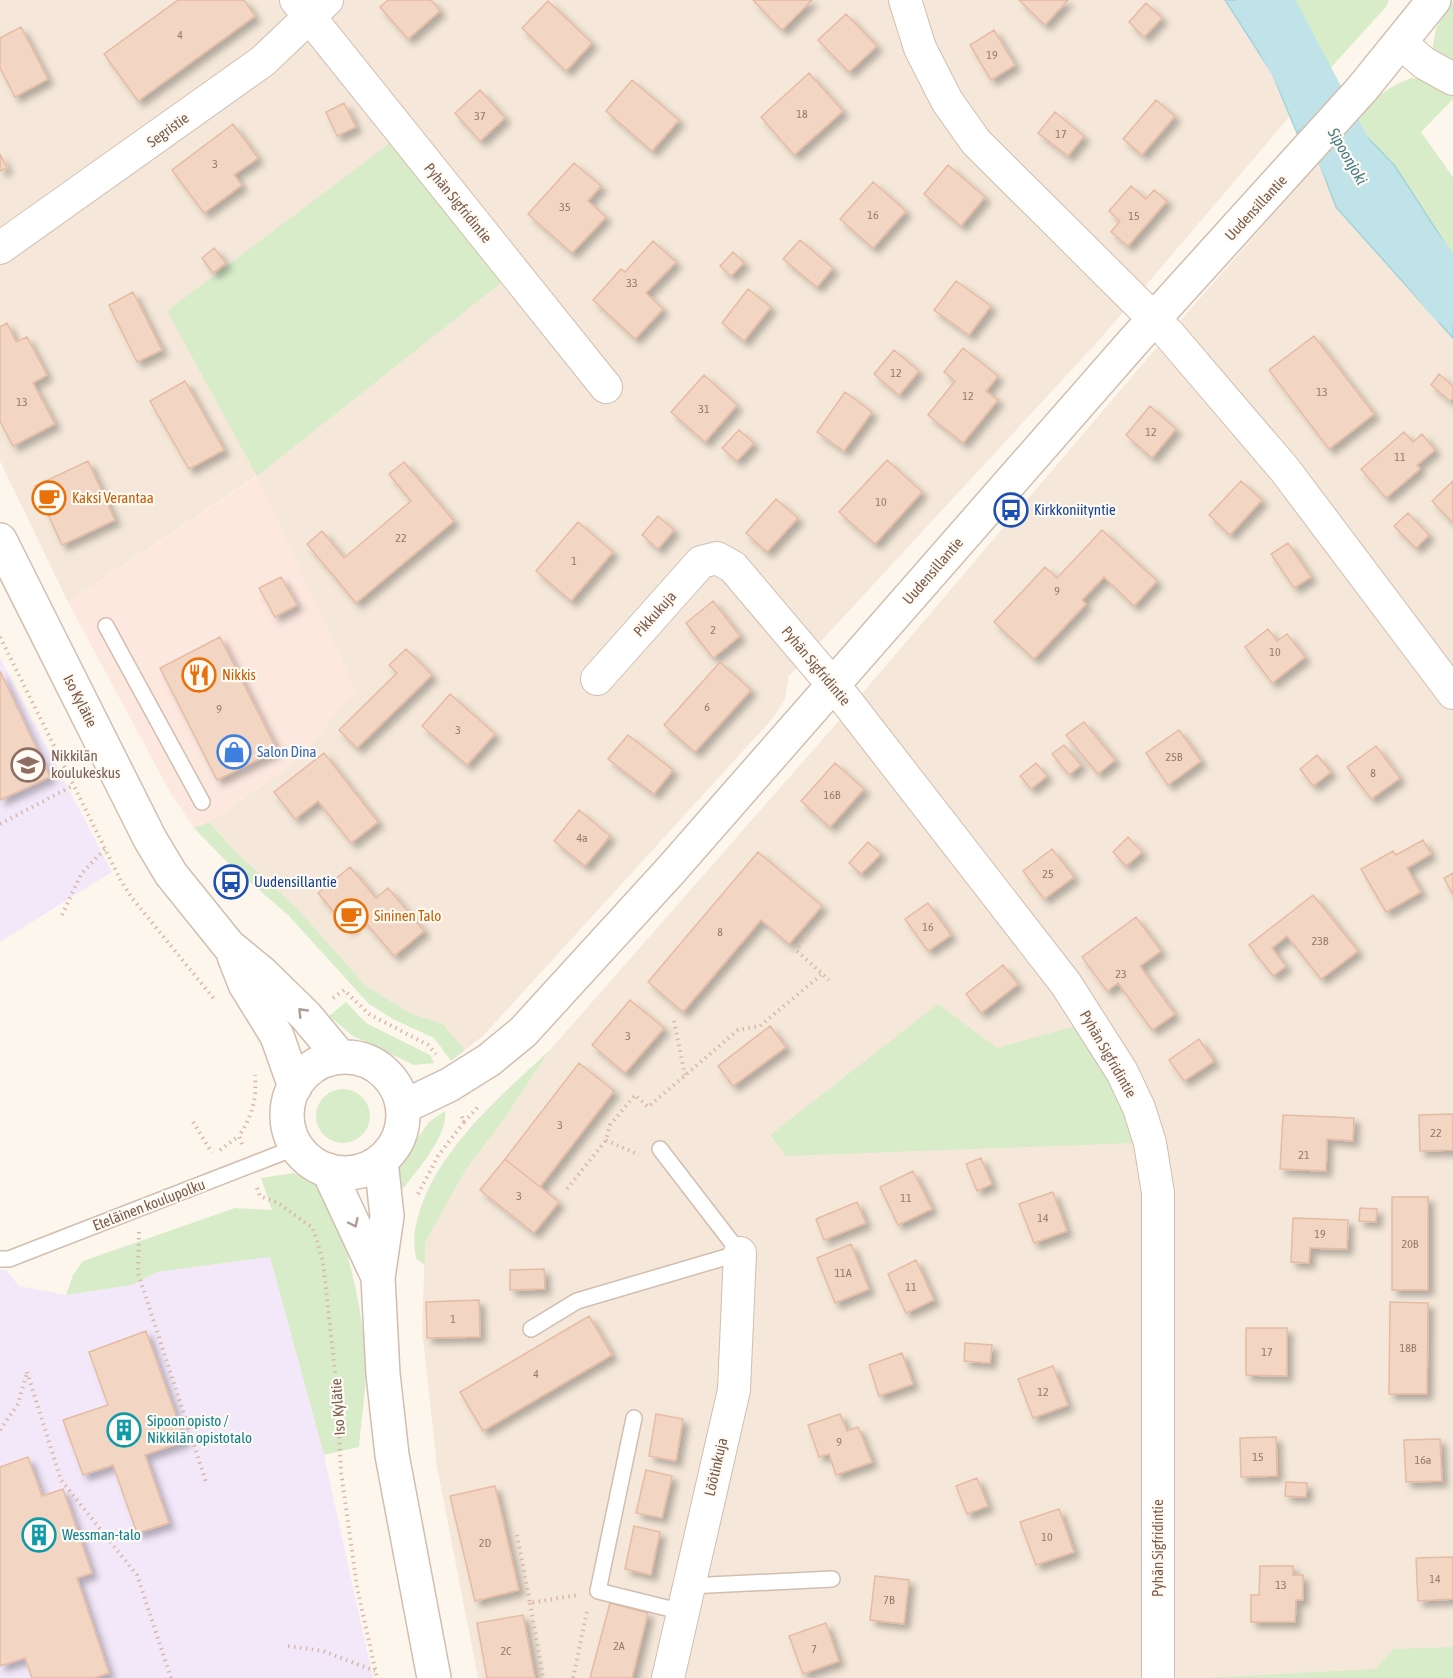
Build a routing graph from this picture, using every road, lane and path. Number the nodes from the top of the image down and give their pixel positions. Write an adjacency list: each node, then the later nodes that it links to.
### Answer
1 (904, 0): 7 (street)
2 (1434, 0): 4 (street, Uudensillantie)
3 (311, 6): 6 (street, Segristie); 8 (street, Pyhän Sigfridintie)
4 (1400, 42): 5 (street); 7 (street, Uudensillantie)
5 (1453, 78)
6 (0, 248)
7 (1155, 318): 15 (street, Uudensillantie); 16 (street)
8 (606, 387)
9 (0, 540): 23 (street, Iso Kylätie)
10 (717, 558): 14 (street, Pikkukuja); 15 (street, Pyhän Sigfridintie)
11 (106, 626): 18 (lane)
12 (0, 637): 13 (path)
13 (2, 644): 17 (path)
14 (597, 679)
15 (832, 685): 32 (street, Uudensillantie); 62 (street, Pyhän Sigfridintie)
16 (1453, 693)
17 (74, 785): 19 (path); 20 (path)
18 (202, 802)
19 (0, 824)
20 (105, 849): 21 (path); 26 (path)
21 (62, 915)
22 (805, 935): 24 (path)
23 (230, 946): 28 (street, Iso Kylätie, one-way to 23); 31 (street, Iso Kylätie)
24 (821, 975): 25 (path); 30 (path)
25 (829, 980)
26 (220, 1006)
27 (674, 1021): 30 (path)
28 (340, 1057): 31 (street); 32 (street)
29 (252, 1066): 38 (path, Iso Kylätie)
30 (685, 1075): 40 (path)
31 (294, 1087): 34 (street)
32 (403, 1107): 37 (street)
33 (193, 1122): 36 (path)
34 (297, 1147): 38 (lane, Eteläinen koulupolku); 39 (street)
35 (660, 1149): 42 (lane)
36 (212, 1153)
37 (381, 1161): 39 (street); 44 (street)
38 (251, 1167): 43 (lane, Eteläinen koulupolku); 55 (path, Iso Kylätie)
39 (328, 1170): 44 (street, one-way to 44)
40 (567, 1189)
41 (139, 1232): 48 (path)
42 (740, 1253): 45 (lane); 52 (street, Löötinkuja)
43 (0, 1259)
44 (378, 1278): 58 (street)
45 (531, 1329)
46 (634, 1418): 51 (lane)
47 (0, 1430): 56 (path)
48 (207, 1485)
49 (517, 1535): 53 (path)
50 (832, 1579): 52 (lane)
51 (595, 1592): 52 (lane); 53 (path); 60 (path)
52 (686, 1599): 61 (street, Löötinkuja)
53 (530, 1603): 59 (path)
54 (288, 1646): 55 (path)
55 (375, 1671): 57 (path, Iso Kylätie)
56 (171, 1678)
57 (377, 1678)
58 (434, 1678)
59 (543, 1678)
60 (573, 1678)
61 (668, 1678)
62 (1158, 1678)

